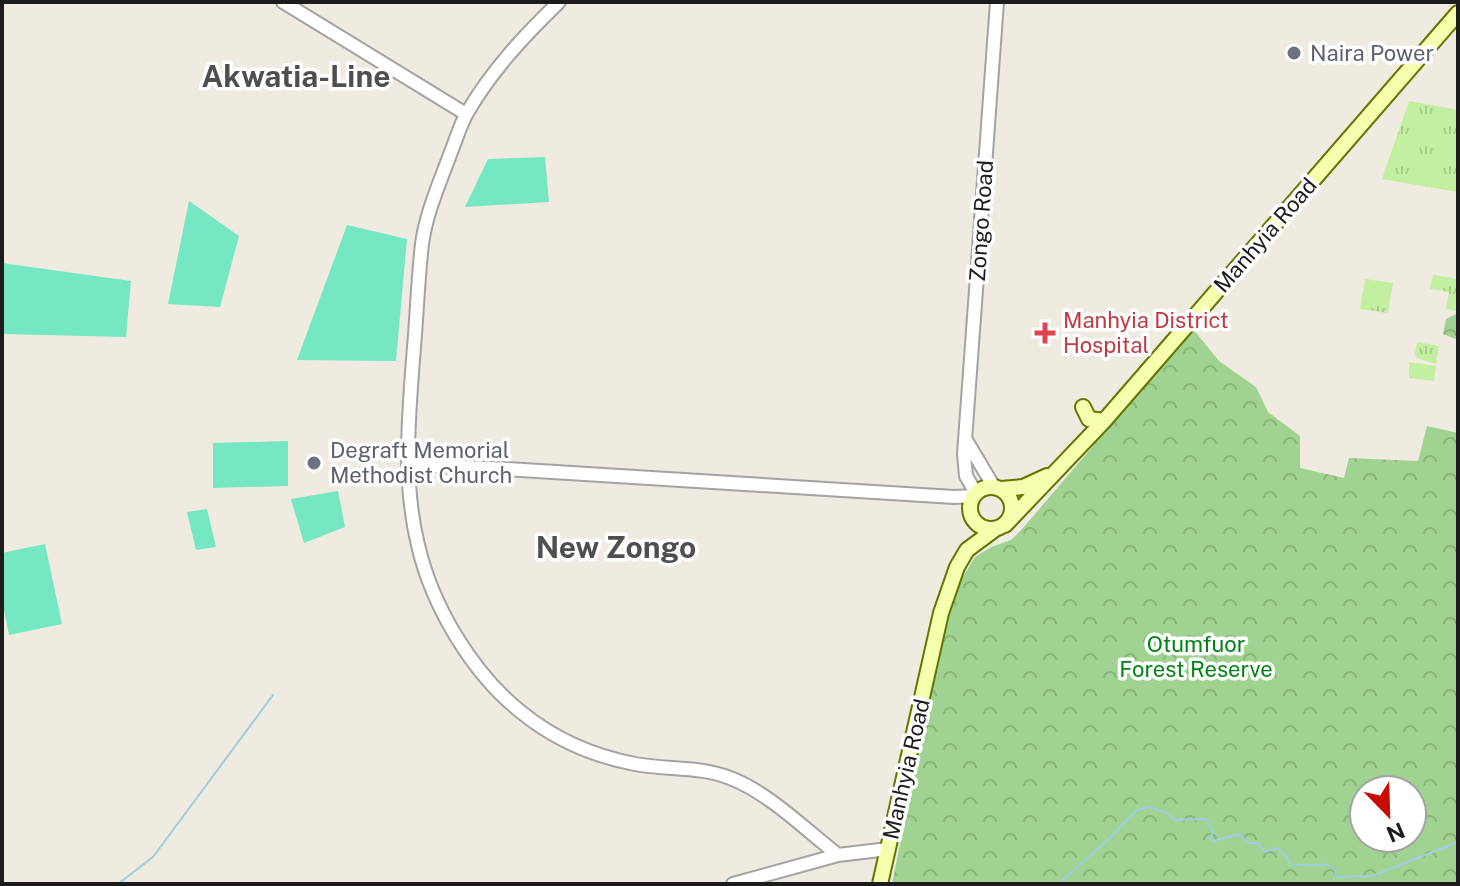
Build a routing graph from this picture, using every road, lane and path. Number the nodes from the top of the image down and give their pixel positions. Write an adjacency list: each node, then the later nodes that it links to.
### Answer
1 (283, 2): 5 (street)
2 (559, 2): 5 (street)
3 (997, 2): 8 (street, Zongo Road)
4 (1458, 13): 7 (main road, Manhyia Road)
5 (466, 114): 9 (street)
6 (1083, 407): 7 (main road)
7 (1104, 421): 10 (main road, Manhyia Road)
8 (966, 440): 11 (street); 12 (street, Zongo Road)
9 (408, 465): 12 (street); 16 (street)
10 (1054, 471): 11 (main road); 13 (main road, Manhyia Road)
11 (997, 488): 12 (main road); 13 (main road)
12 (973, 504): 13 (main road); 14 (main road)
13 (1000, 527): 14 (main road, Manhyia Road)
14 (967, 550): 15 (main road, Manhyia Road)
15 (888, 849): 16 (street); 18 (main road, Manhyia Road)
16 (838, 855): 17 (street)
17 (733, 884)
18 (880, 884)

